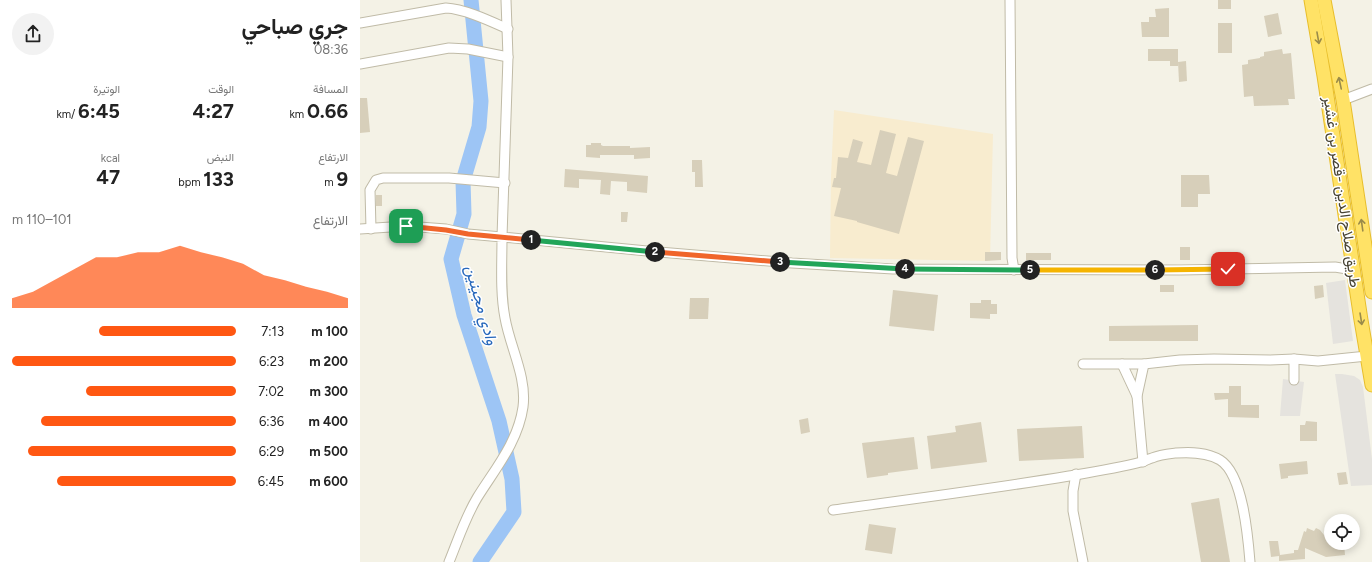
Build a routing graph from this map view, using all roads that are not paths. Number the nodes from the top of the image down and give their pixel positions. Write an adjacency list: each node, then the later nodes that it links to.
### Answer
1 (506, 0): 6 (street)
2 (1010, 0): 15 (street)
3 (1311, 0): 16 (highway, طريق صلاح الدين -قصر بن غشير, one-way to 16)
4 (1324, 0): 10 (highway, one-way to 4)
5 (360, 23): 6 (street)
6 (508, 29): 7 (street)
7 (508, 57): 8 (street); 11 (street)
8 (360, 64)
9 (1372, 89): 10 (street)
10 (1343, 100): 17 (highway, one-way to 10)
11 (505, 183): 12 (street); 14 (street)
12 (371, 228): 13 (street); 14 (street)
13 (360, 230)
14 (502, 237): 15 (street); 31 (street)
15 (1014, 270): 16 (street)
16 (1354, 270): 18 (highway, طريق صلاح الدين -قصر بن غشير)
17 (1372, 288): 18 (highway); 19 (highway)
18 (1356, 290): 20 (highway, طريق صلاح الدين -قصر بن غشير, one-way to 20)
19 (1372, 292)
20 (1367, 356): 21 (street); 26 (highway, طريق صلاح الدين -قصر بن غشير)
21 (1294, 359): 24 (street); 25 (street)
22 (1083, 364): 23 (street)
23 (1122, 364): 24 (street); 27 (street)
24 (1144, 364): 27 (street)
25 (1294, 380)
26 (1372, 385)
27 (1137, 396): 28 (street)
28 (1143, 462): 29 (street); 33 (street)
29 (1076, 474): 30 (street); 32 (street)
30 (833, 510)
31 (449, 562)
32 (1083, 562)
33 (1250, 562)

